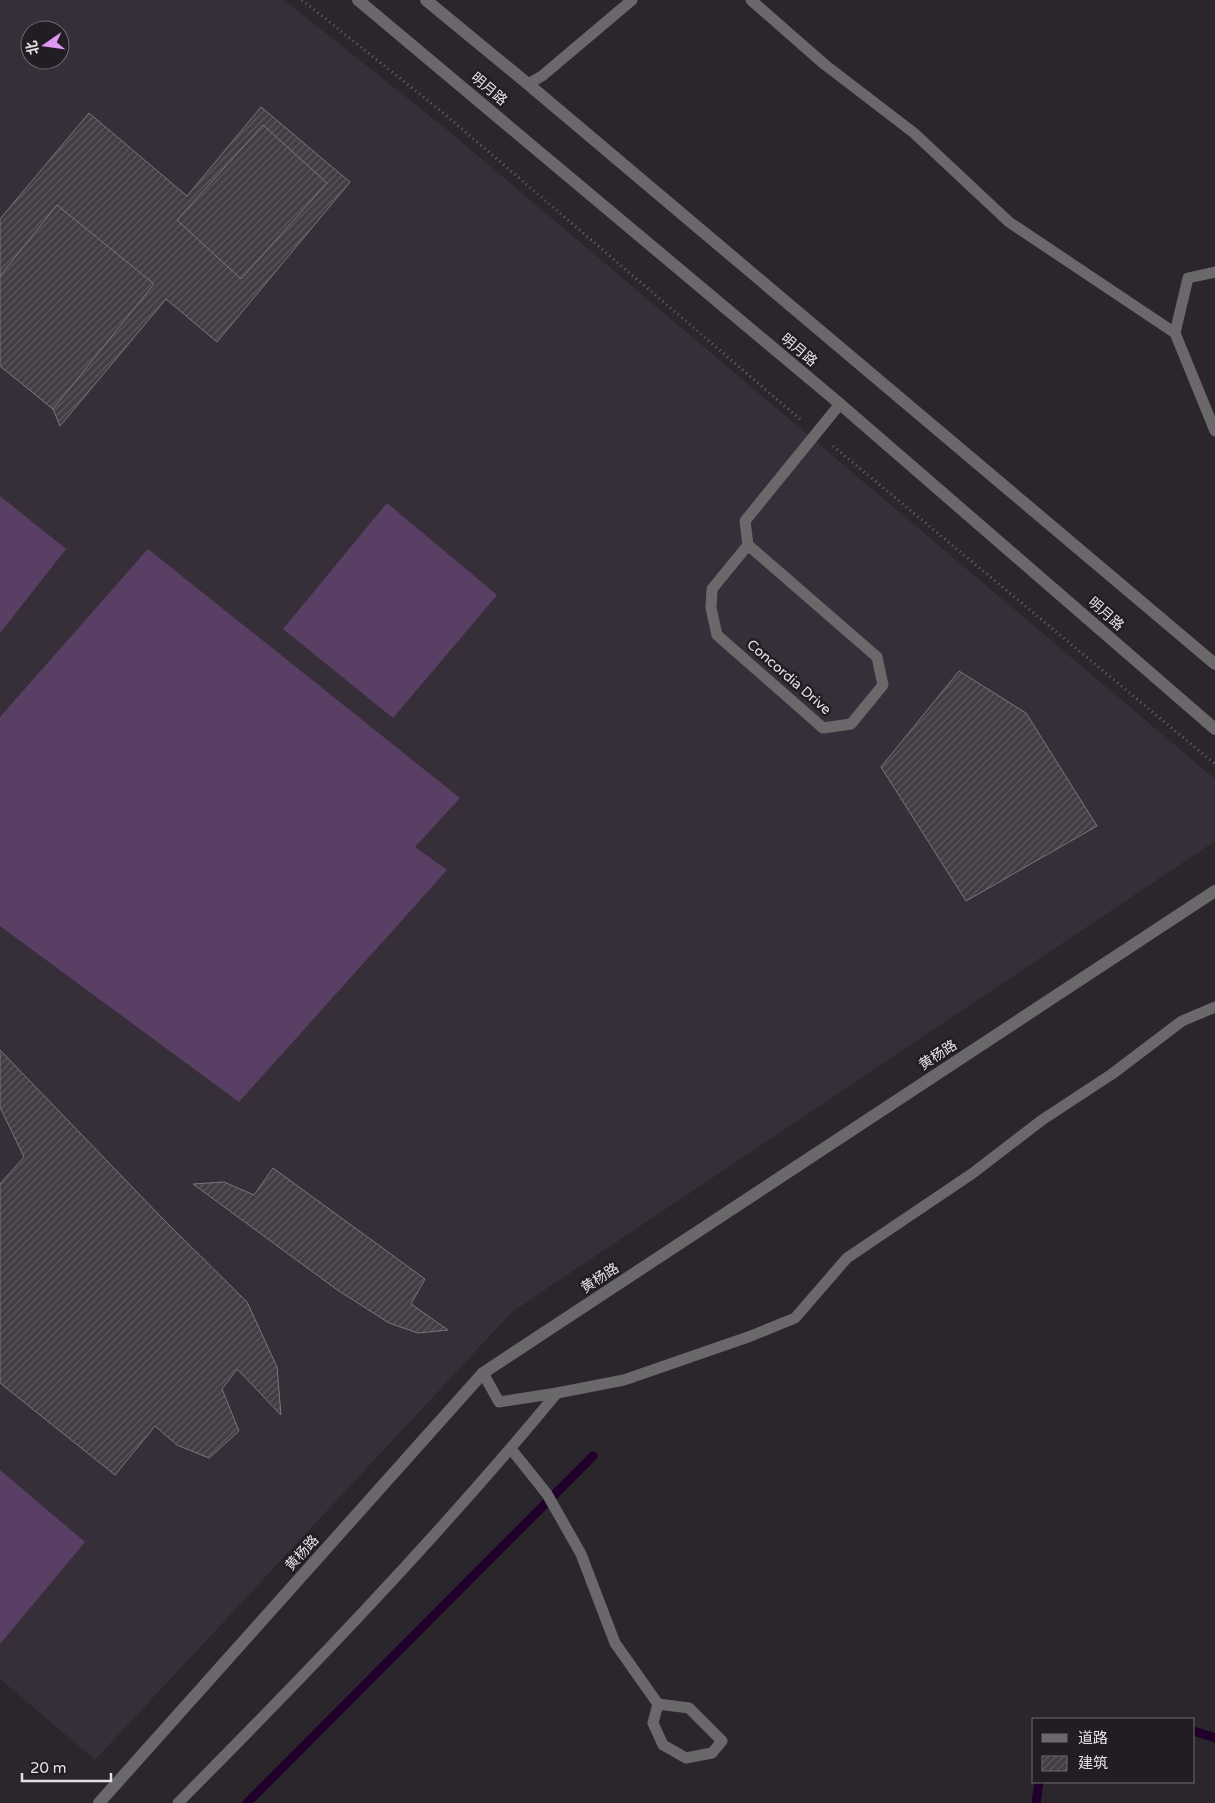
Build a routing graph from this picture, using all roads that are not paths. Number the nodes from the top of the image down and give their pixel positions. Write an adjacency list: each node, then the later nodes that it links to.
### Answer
1 (358, 0): 8 (street, 明月路)
2 (426, 0): 5 (street, 明月路)
3 (632, 0): 5 (lane)
4 (752, 0): 7 (lane)
5 (528, 84): 11 (street, 明月路)
6 (1215, 272): 7 (lane)
7 (1175, 333): 9 (lane)
8 (840, 404): 10 (lane); 12 (street, 明月路)
9 (1215, 431)
10 (748, 545): 10 (lane, Concordia Drive)
11 (1215, 664)
12 (1215, 729)
13 (1215, 891): 15 (street, 黄杨路)
14 (1215, 1007): 16 (lane)
15 (484, 1373): 16 (lane); 19 (street, 黄杨路)
16 (557, 1394): 17 (lane)
17 (511, 1449): 18 (lane); 20 (lane)
18 (658, 1704): 18 (lane)
19 (99, 1803)
20 (178, 1803)

